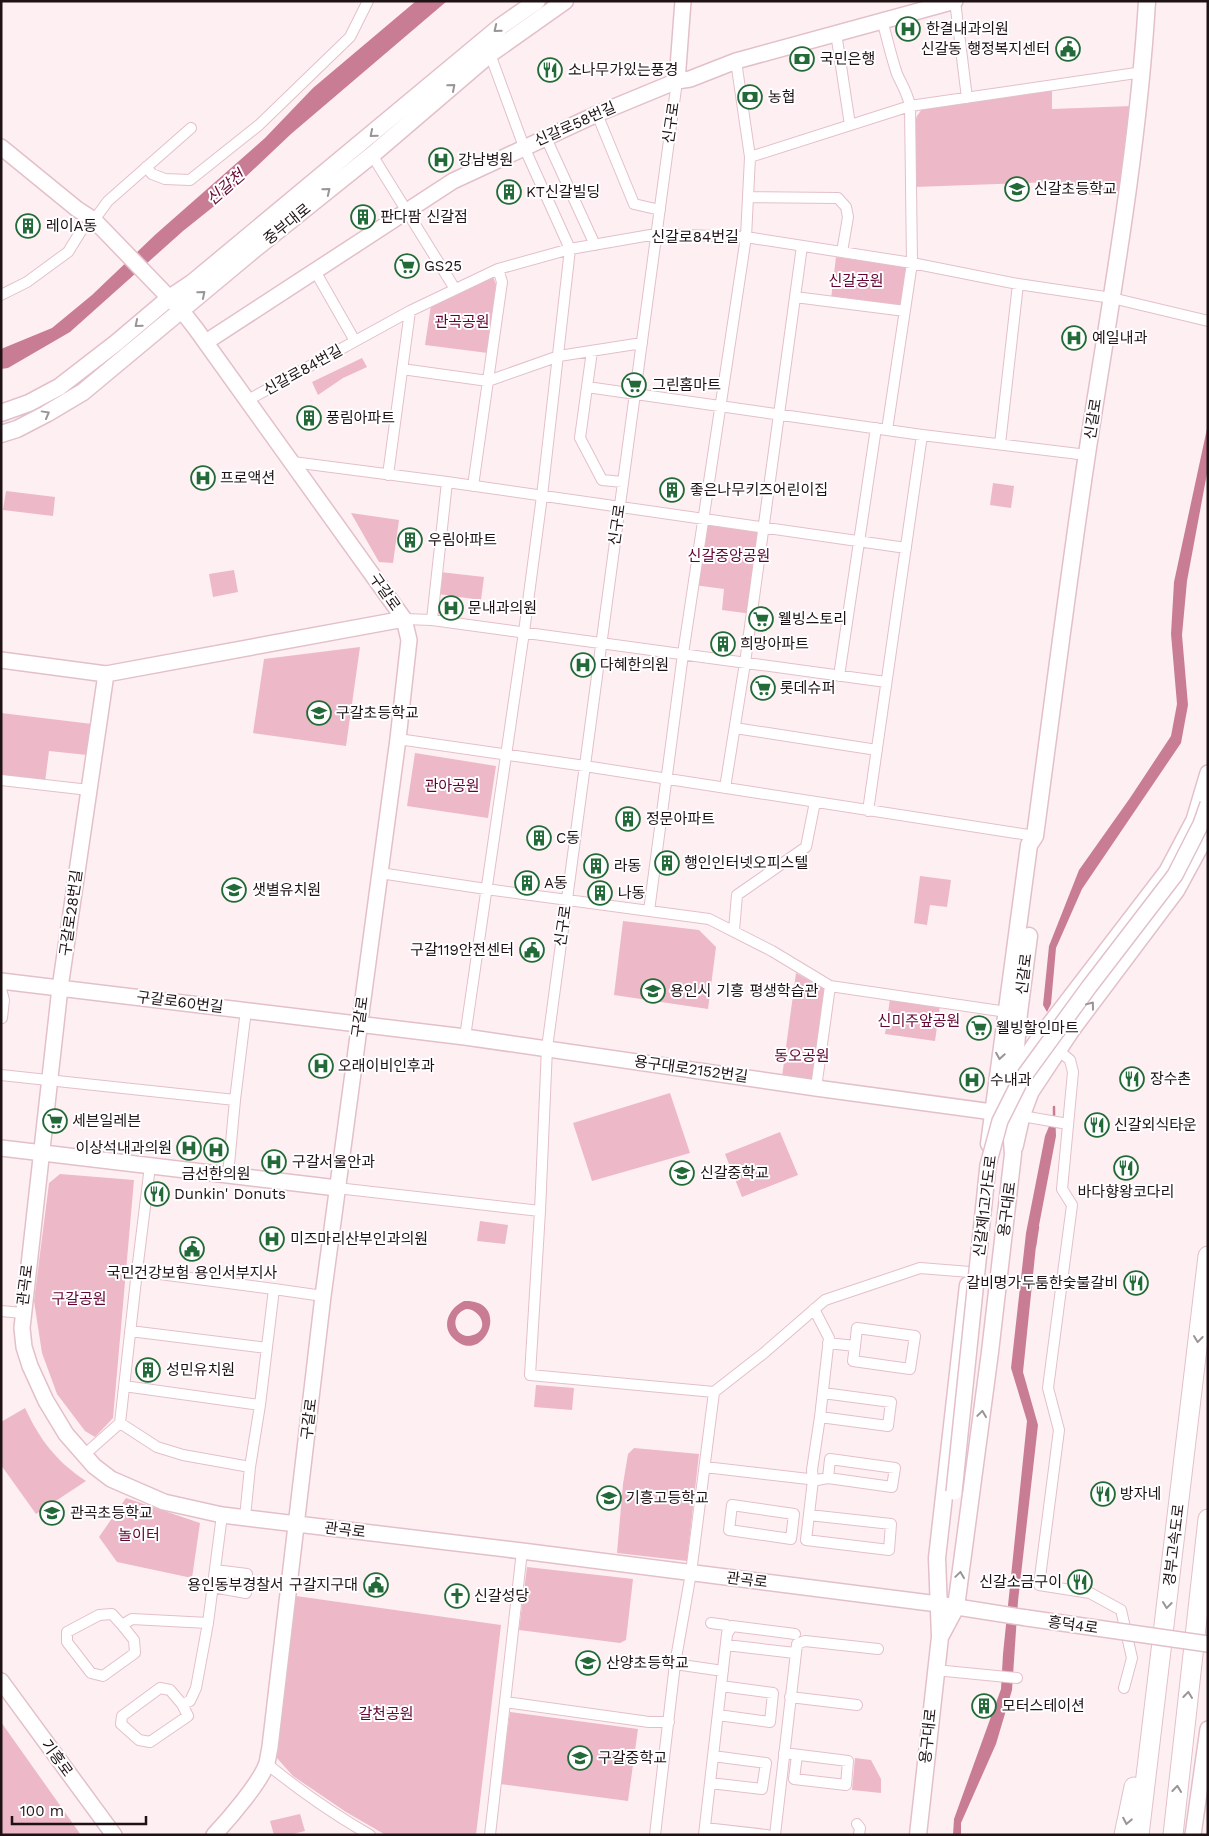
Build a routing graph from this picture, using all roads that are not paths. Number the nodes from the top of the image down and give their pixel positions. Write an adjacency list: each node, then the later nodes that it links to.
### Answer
1 (368, 1): 24 (street)
2 (537, 1): 43 (main road, 중부대로, one-way to 43)
3 (564, 1): 9 (main road, 중부대로)
4 (683, 1): 12 (street, 신구로)
5 (1147, 1): 11 (main road, 신갈로)
6 (951, 2): 7 (street, 신갈로58번길); 13 (street)
7 (882, 20): 8 (street, 신갈로58번길); 14 (street)
8 (836, 34): 10 (street, 신갈로58번길); 16 (street)
9 (490, 54): 21 (street); 22 (main road, 중부대로, one-way to 9)
10 (736, 61): 12 (street, 신갈로58번길); 23 (street)
11 (1143, 72): 13 (street); 42 (main road, 신갈로)
12 (677, 81): 15 (street, 신갈로58번길); 27 (street, 신구로)
13 (967, 98): 14 (street)
14 (910, 106): 16 (street); 35 (street)
15 (597, 114): 19 (street, 신갈로58번길); 27 (street)
16 (850, 125): 23 (street)
17 (191, 128): 24 (street)
18 (1, 134): 28 (street)
19 (546, 138): 21 (street, 신갈로58번길); 31 (street)
20 (1, 147): 28 (street)
21 (524, 147): 26 (street, 신갈로58번길); 33 (street)
22 (372, 155): 26 (street); 44 (main road, 중부대로, one-way to 22)
23 (750, 157): 25 (street)
24 (146, 168): 28 (street)
25 (748, 197): 30 (street); 34 (street)
26 (408, 210): 37 (street, 신갈로58번길); 39 (street)
27 (660, 210): 29 (street, 신구로)
28 (99, 225): 40 (street); 43 (street, 구갈로)
29 (656, 234): 30 (street, 신갈로84번길); 31 (street, 신갈로84번길); 50 (street, 신구로)
30 (746, 237): 32 (street, 신갈로84번길); 58 (street)
31 (595, 245): 33 (street, 신갈로84번길)
32 (802, 246): 34 (street, 신갈로84번길); 41 (street)
33 (570, 248): 36 (street, 신갈로84번길); 52 (street)
34 (842, 252): 35 (street, 신갈로84번길)
35 (912, 263): 38 (street, 신갈로84번길); 46 (street)
36 (498, 269): 39 (street, 신갈로84번길); 54 (street)
37 (315, 272): 48 (street, 신갈로58번길); 49 (street)
38 (1018, 284): 42 (street, 신갈로84번길); 64 (street)
39 (455, 289): 45 (street, 신갈로84번길)
40 (1, 295)
41 (795, 297): 46 (street); 60 (street)
42 (1112, 298): 47 (street, 신갈로84번길); 65 (main road, 신갈로)
43 (168, 299): 44 (street, 구갈로); 59 (main road, 중부대로, one-way to 59)
44 (182, 311): 48 (street, 구갈로); 62 (main road, 중부대로, one-way to 44)
45 (410, 311): 49 (street, 신갈로84번길); 53 (street)
46 (905, 311): 61 (street)
47 (1208, 321)
48 (206, 342): 57 (street, 구갈로)
49 (354, 342): 57 (street, 신갈로84번길)
50 (642, 342): 51 (street); 56 (street, 신구로)
51 (592, 351): 52 (street); 55 (street)
52 (559, 356): 54 (street); 71 (street)
53 (402, 369): 54 (street); 67 (street)
54 (488, 381): 70 (street)
55 (586, 388): 56 (street); 69 (street)
56 (635, 395): 58 (street); 69 (street, 신구로)
57 (248, 400): 66 (street, 구갈로)
58 (722, 407): 60 (street); 73 (street)
59 (1, 414)
60 (780, 415): 61 (street); 74 (street)
61 (881, 429): 63 (street); 75 (street)
62 (1, 434)
63 (922, 435): 64 (street); 76 (street)
64 (1000, 444): 65 (street)
65 (1087, 455): 101 (main road, 신갈로)
66 (293, 462): 67 (street); 77 (street, 구갈로)
67 (388, 474): 68 (street)
68 (448, 482): 70 (street); 78 (street)
69 (623, 482): 72 (street, 신구로)
70 (473, 486): 71 (street)
71 (542, 496): 72 (street); 79 (street)
72 (620, 507): 73 (street); 80 (street, 신구로)
73 (704, 519): 74 (street); 81 (street)
74 (764, 528): 75 (street); 83 (street)
75 (859, 542): 76 (street); 85 (street)
76 (906, 548): 86 (street)
77 (404, 619): 78 (street); 84 (street); 88 (street, 구갈로)
78 (432, 620): 79 (street)
79 (524, 632): 80 (street); 90 (street)
80 (601, 643): 81 (street); 91 (street, 신구로)
81 (683, 654): 83 (street); 93 (street)
82 (1, 660): 84 (street)
83 (745, 663): 85 (street); 87 (street)
84 (106, 674): 96 (street, 구갈로28번길)
85 (839, 676): 86 (street)
86 (886, 682): 89 (street)
87 (735, 728): 89 (street); 95 (street)
88 (398, 739): 90 (street); 102 (street, 구갈로)
89 (877, 750): 99 (street)
90 (506, 755): 91 (street); 103 (street)
91 (585, 766): 93 (street); 104 (street, 신구로)
92 (1208, 773): 115 (street)
93 (667, 779): 95 (street); 105 (street)
94 (1, 780): 96 (street)
95 (725, 788): 97 (street)
96 (89, 790): 109 (street, 구갈로28번길)
97 (815, 802): 99 (street); 106 (street)
98 (1208, 804): 156 (street, 신갈제1고가도로, bridge)
99 (868, 811): 101 (street)
100 (1208, 832): 118 (street, one-way to 100)
101 (1035, 836): 112 (main road, 신갈로)
102 (380, 873): 103 (street); 114 (street, 구갈로)
103 (486, 889): 104 (street); 116 (street)
104 (567, 900): 105 (street); 117 (street, 신구로)
105 (649, 910): 106 (street)
106 (734, 930): 108 (street)
107 (1, 981): 109 (street, 구갈로60번길)
108 (830, 986): 112 (street); 122 (street)
109 (60, 988): 111 (street, 구갈로60번길); 121 (street, 구갈로28번길)
110 (1, 989): 113 (street)
111 (246, 1010): 114 (street, 구갈로60번길); 123 (street)
112 (1013, 1013): 115 (street); 120 (main road, 신갈로); 124 (main road, 신갈로, one-way to 124)
113 (2, 1018)
114 (359, 1024): 116 (street, 용구대로2152번길); 131 (street, 구갈로)
115 (1043, 1034): 118 (street); 120 (street)
116 (465, 1037): 117 (street, 용구대로2152번길)
117 (547, 1048): 122 (street, 용구대로2152번길); 132 (street, 신구로)
118 (1061, 1048): 125 (street); 126 (street)
119 (1, 1075): 121 (street)
120 (1014, 1075): 124 (street); 125 (main road, 신갈로)
121 (49, 1080): 123 (street); 128 (street, 구갈로28번길)
122 (816, 1088): 124 (street, 용구대로2152번길)
123 (235, 1100): 130 (street)
124 (994, 1111): 125 (street, 용구대로2152번길); 135 (main road, 용구대로)
125 (1016, 1115): 126 (street); 170 (main road, 용구대로, one-way to 125)
126 (1066, 1123): 188 (street)
127 (1, 1148): 128 (street)
128 (41, 1153): 129 (street); 140 (street, 관곡로)
129 (150, 1166): 130 (street); 134 (street)
130 (228, 1175): 131 (street)
131 (337, 1188): 132 (street); 137 (street, 구갈로)
132 (540, 1211): 146 (street, 신구로)
133 (1208, 1256): 180 (highway, 경부고속도로, one-way to 180)
134 (137, 1271): 136 (street); 141 (street)
135 (970, 1272): 138 (street); 169 (main road, 용구대로)
136 (274, 1289): 137 (street); 144 (street)
137 (324, 1296): 161 (street, 구갈로)
138 (814, 1309): 142 (street); 146 (street)
139 (1, 1311): 140 (street)
140 (22, 1313): 151 (street, 관곡로)
141 (130, 1331): 144 (street); 145 (street)
142 (828, 1343): 143 (street); 147 (street)
143 (855, 1346): 143 (street)
144 (267, 1348): 148 (street)
145 (124, 1386): 148 (street); 150 (street)
146 (714, 1392): 153 (street)
147 (823, 1393): 149 (street); 149 (street)
148 (260, 1405): 152 (street)
149 (820, 1417): 155 (street)
150 (120, 1423): 151 (street); 152 (street)
151 (84, 1455): 157 (street, 관곡로)
152 (250, 1467): 159 (street)
153 (705, 1467): 155 (street); 165 (street)
154 (828, 1478): 154 (street); 155 (street)
155 (813, 1480): 158 (street)
156 (954, 1492): 169 (main road, 용구대로)
157 (222, 1515): 159 (street, 관곡로); 164 (street)
158 (808, 1515): 158 (street)
159 (245, 1518): 161 (street, 관곡로)
160 (1208, 1519): 215 (highway, 경부고속도로, one-way to 160)
161 (297, 1524): 163 (street, 관곡로); 199 (street, 구갈로)
162 (791, 1538): 162 (street)
163 (522, 1551): 165 (street, 관곡로); 190 (street)
164 (216, 1570): 166 (street); 167 (street)
165 (691, 1573): 169 (street, 관곡로); 182 (street)
166 (248, 1574)
167 (213, 1587): 168 (street); 171 (street)
168 (246, 1593)
169 (938, 1604): 170 (street, 흥덕4로); 176 (main road, 용구대로)
170 (956, 1607): 176 (main road, 용구대로); 177 (street, 흥덕4로, bridge)
171 (208, 1623): 173 (street); 191 (street)
172 (712, 1623): 174 (street)
173 (122, 1625): 173 (street)
174 (728, 1632): 175 (street); 178 (street)
175 (794, 1634)
176 (940, 1637): 183 (main road, 용구대로)
177 (1208, 1644)
178 (726, 1645): 181 (street); 184 (street)
179 (878, 1650): 181 (street)
180 (1161, 1653): 213 (highway, one-way to 213); 214 (highway, 경부고속도로)
181 (795, 1654): 189 (street)
182 (675, 1664): 184 (street); 194 (street)
183 (935, 1670): 185 (street); 212 (main road, 용구대로)
184 (723, 1671): 187 (street)
185 (1017, 1678)
186 (1, 1681): 204 (street, 기흥로)
187 (721, 1686): 193 (street); 193 (street)
188 (1124, 1688)
189 (790, 1697): 192 (street); 196 (street)
190 (505, 1702): 194 (street); 207 (street)
191 (182, 1704): 191 (street)
192 (857, 1704)
193 (718, 1715): 198 (street)
194 (669, 1722): 208 (street)
195 (1208, 1729): 216 (street)
196 (784, 1753): 197 (street); 210 (street)
197 (796, 1755): 197 (street)
198 (713, 1756): 200 (street); 200 (street)
199 (267, 1764): 205 (street, 구갈로); 206 (street)
200 (710, 1783): 203 (street)
201 (1207, 1788): 217 (street)
202 (857, 1824): 211 (street)
203 (704, 1831): 209 (street)
204 (114, 1835)
205 (214, 1835)
206 (370, 1835)
207 (490, 1835)
208 (655, 1835)
209 (767, 1835)
210 (774, 1835)
211 (860, 1835)
212 (918, 1835)
213 (1124, 1835)
214 (1139, 1835)
215 (1173, 1835)
216 (1193, 1835)
217 (1203, 1835)

